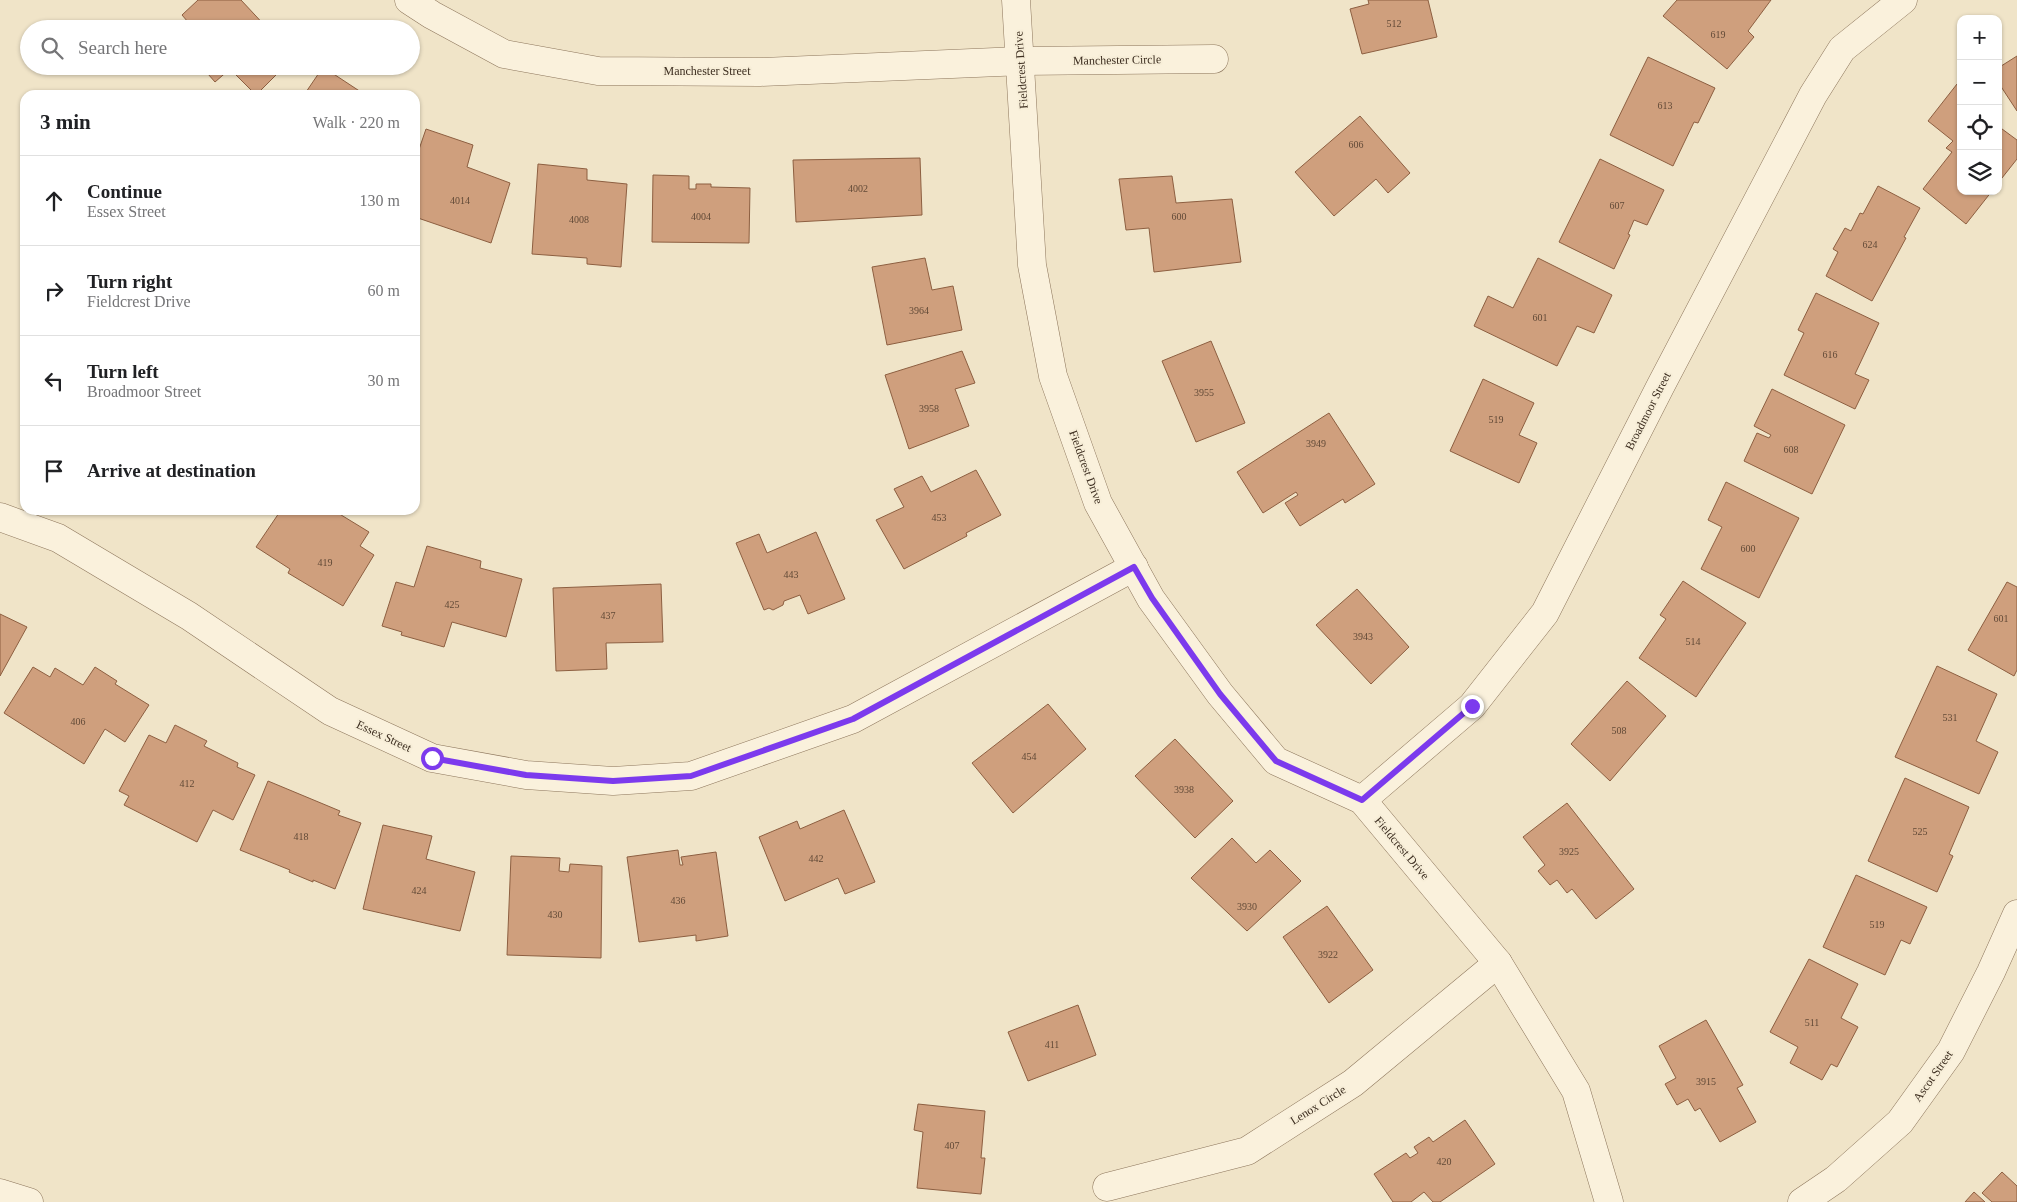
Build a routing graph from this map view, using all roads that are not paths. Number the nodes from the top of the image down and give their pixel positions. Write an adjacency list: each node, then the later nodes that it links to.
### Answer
1 (409, 0): 5 (street, Manchester Street)
2 (1016, 0): 5 (street, Fieldcrest Drive)
3 (1903, 0): 8 (street, Broadmoor Street)
4 (1214, 59): 5 (street, Manchester Circle)
5 (1021, 61): 7 (street, Fieldcrest Drive)
6 (0, 517): 7 (street, Essex Street)
7 (1134, 567): 8 (street, Fieldcrest Drive)
8 (1362, 800): 10 (street, Fieldcrest Drive)
9 (2017, 914): 15 (street, Ascot Street)
10 (1498, 963): 11 (street, Lenox Circle); 14 (street, Fieldcrest Drive)
11 (1106, 1186)
12 (0, 1193): 13 (street)
13 (29, 1202)
14 (1609, 1202)
15 (1802, 1202)

